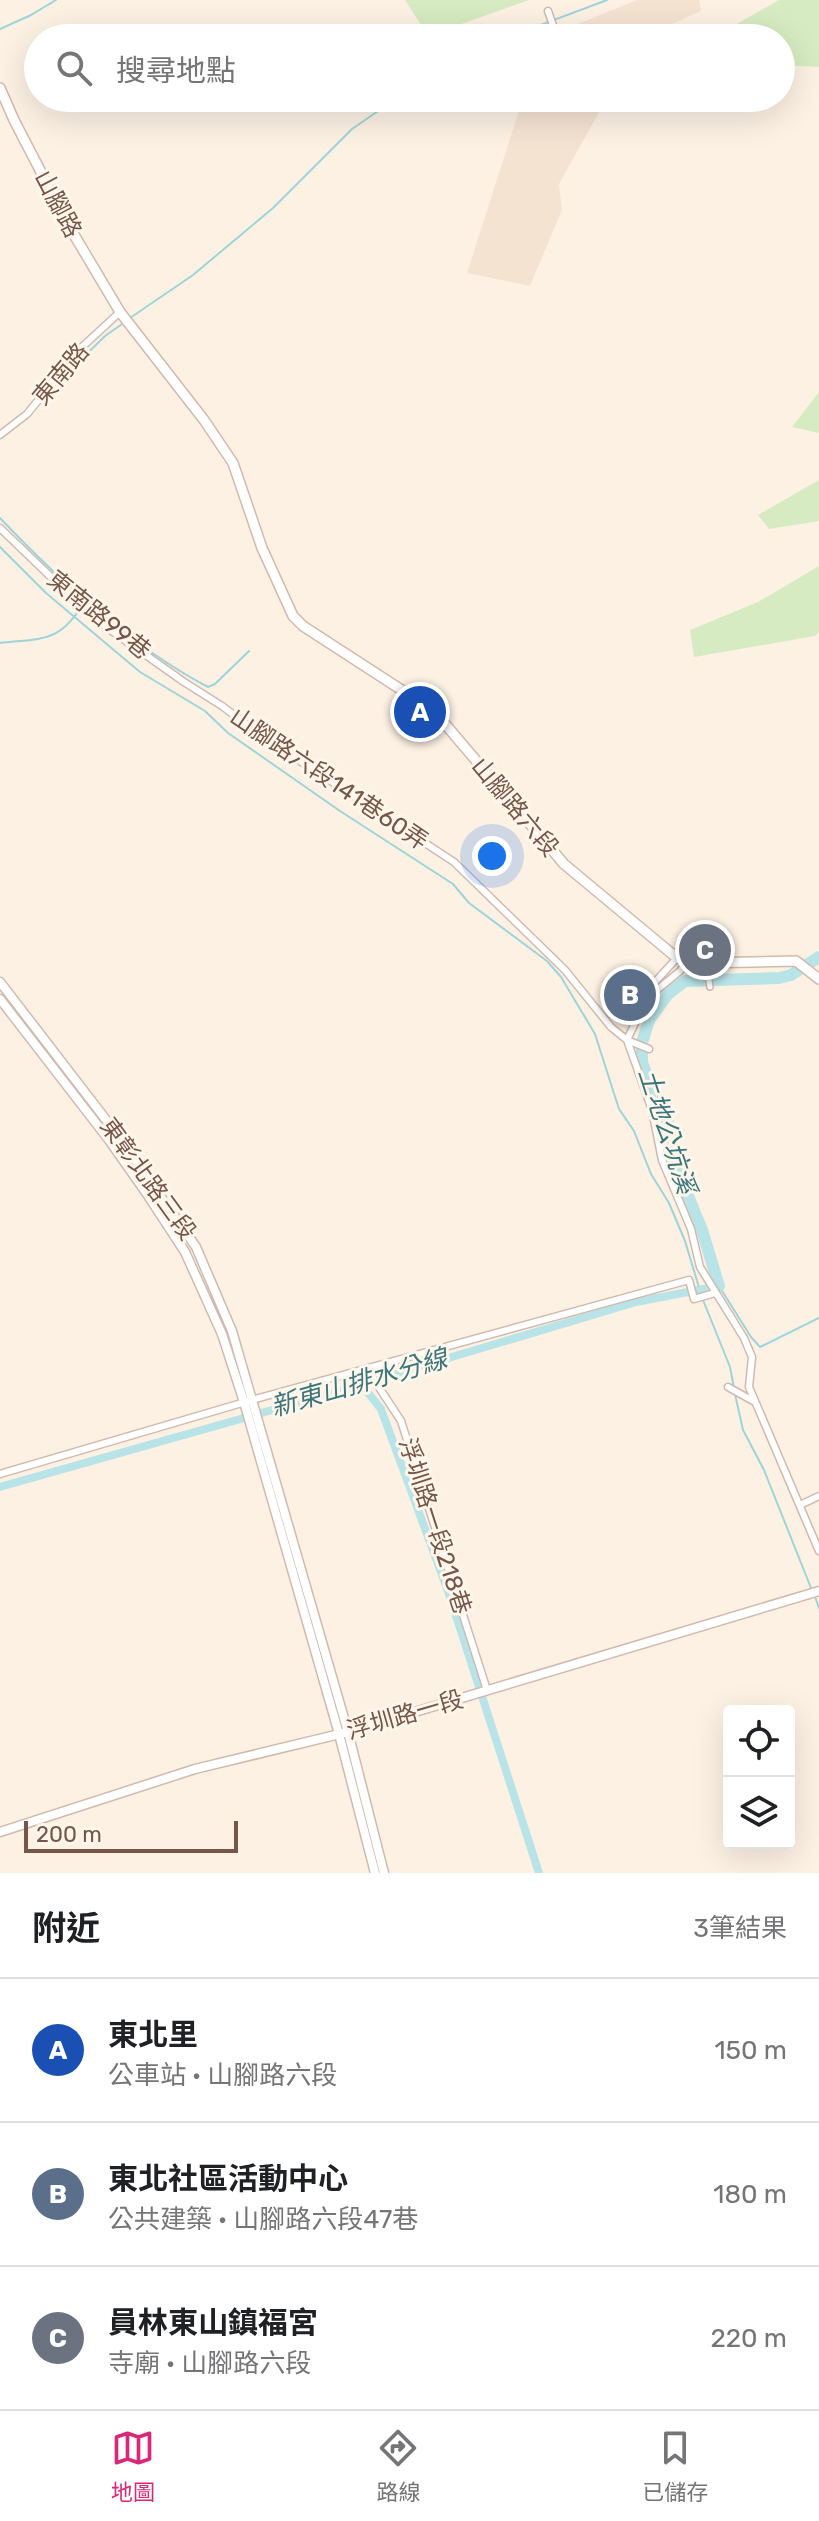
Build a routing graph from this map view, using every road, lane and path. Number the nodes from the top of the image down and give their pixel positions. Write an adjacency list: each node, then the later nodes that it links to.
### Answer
1 (548, 11): 2 (street)
2 (553, 24)
3 (0, 88): 4 (main road, 山腳路)
4 (121, 314): 5 (main road, 山腳路); 6 (street, 東南路)
5 (131, 328): 9 (main road, 山腳路六段)
6 (0, 435)
7 (0, 528): 8 (street, 東南路99巷)
8 (205, 694): 17 (street, 山腳路六段141巷60弄)
9 (677, 958): 10 (main road, 山腳路六段); 15 (street)
10 (688, 961): 11 (main road, 山腳路六段); 15 (street)
11 (706, 963): 12 (main road, 山腳路六段); 14 (street)
12 (816, 977)
13 (0, 982): 22 (street, 東彰北路三段)
14 (710, 987)
15 (649, 996): 17 (street)
16 (0, 999): 22 (street, 東彰北路三段)
17 (627, 1040): 18 (street); 19 (street)
18 (649, 1049)
19 (715, 1293): 20 (street); 23 (street)
20 (367, 1369): 22 (street); 29 (street, 浮圳路一段218巷)
21 (728, 1387): 23 (street)
22 (248, 1401): 24 (street); 30 (street)
23 (755, 1402): 26 (street)
24 (0, 1474)
25 (819, 1496): 26 (street)
26 (800, 1505): 27 (street)
27 (819, 1551)
28 (815, 1592): 29 (street, 浮圳路一段)
29 (487, 1690): 30 (street, 浮圳路一段)
30 (344, 1733): 31 (street, 浮圳路一段); 32 (street); 33 (street)
31 (0, 1832)
32 (375, 1873)
33 (384, 1873)

